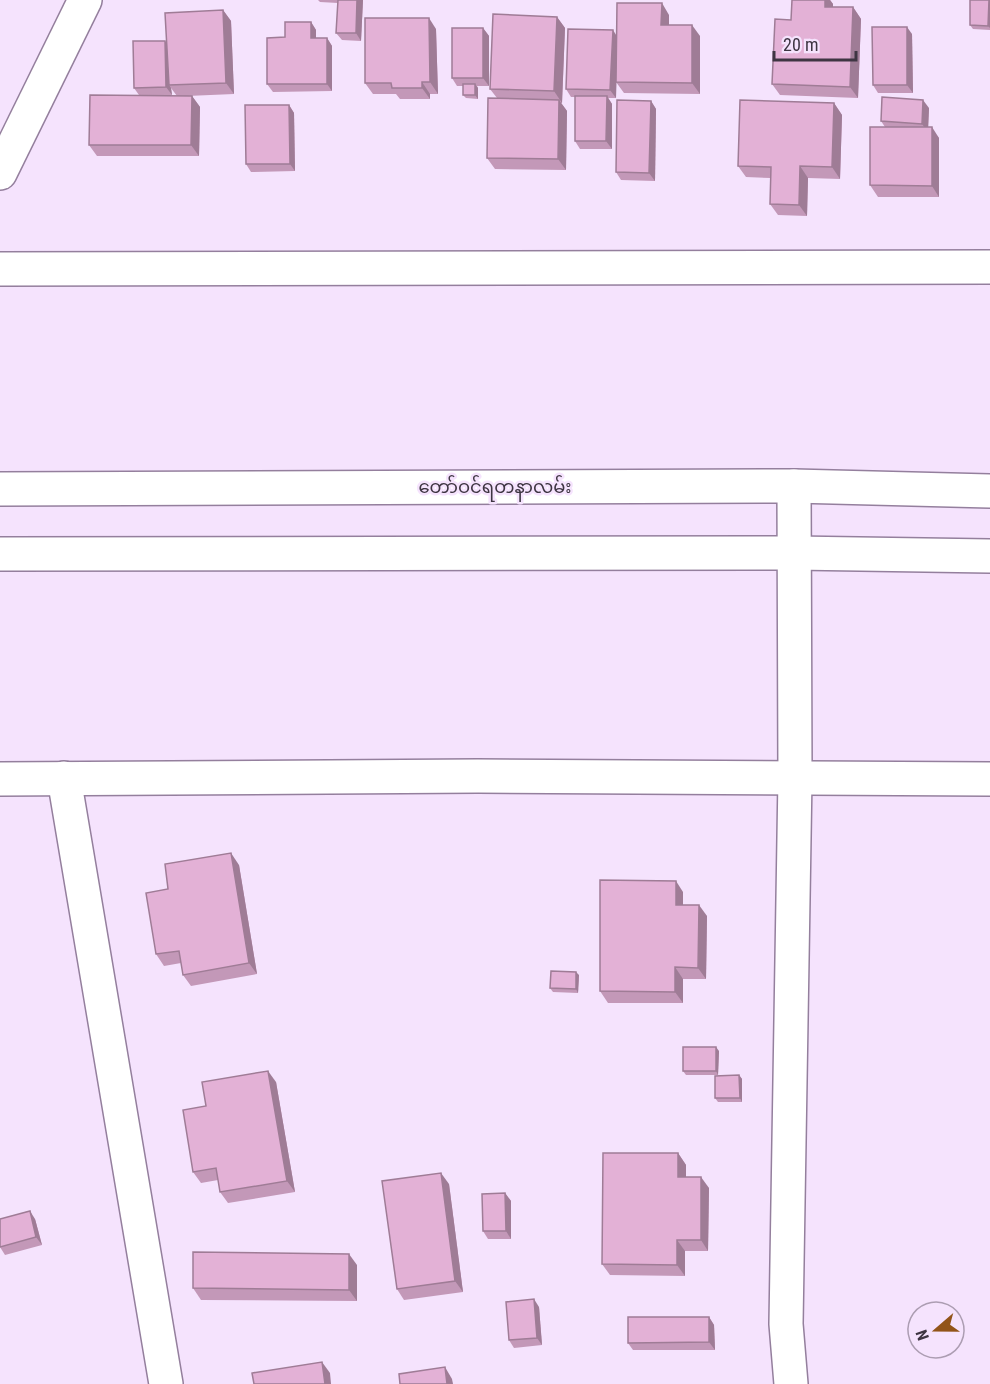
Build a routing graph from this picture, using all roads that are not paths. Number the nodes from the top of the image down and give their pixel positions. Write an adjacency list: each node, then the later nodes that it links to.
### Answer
1 (85, 0): 2 (street)
2 (0, 173)
3 (990, 267): 4 (street)
4 (0, 269)
5 (794, 486): 6 (street, တော်ဝင်ရတနာလမ်း); 7 (street, တော်ဝင်ရတနာလမ်း); 9 (street)
6 (0, 489)
7 (990, 491)
8 (0, 554): 9 (street)
9 (794, 554): 10 (street); 11 (street)
10 (990, 556)
11 (795, 777): 12 (street); 14 (street); 16 (street)
12 (64, 778): 13 (street); 15 (street)
13 (0, 779)
14 (990, 779)
15 (165, 1384)
16 (791, 1384)

